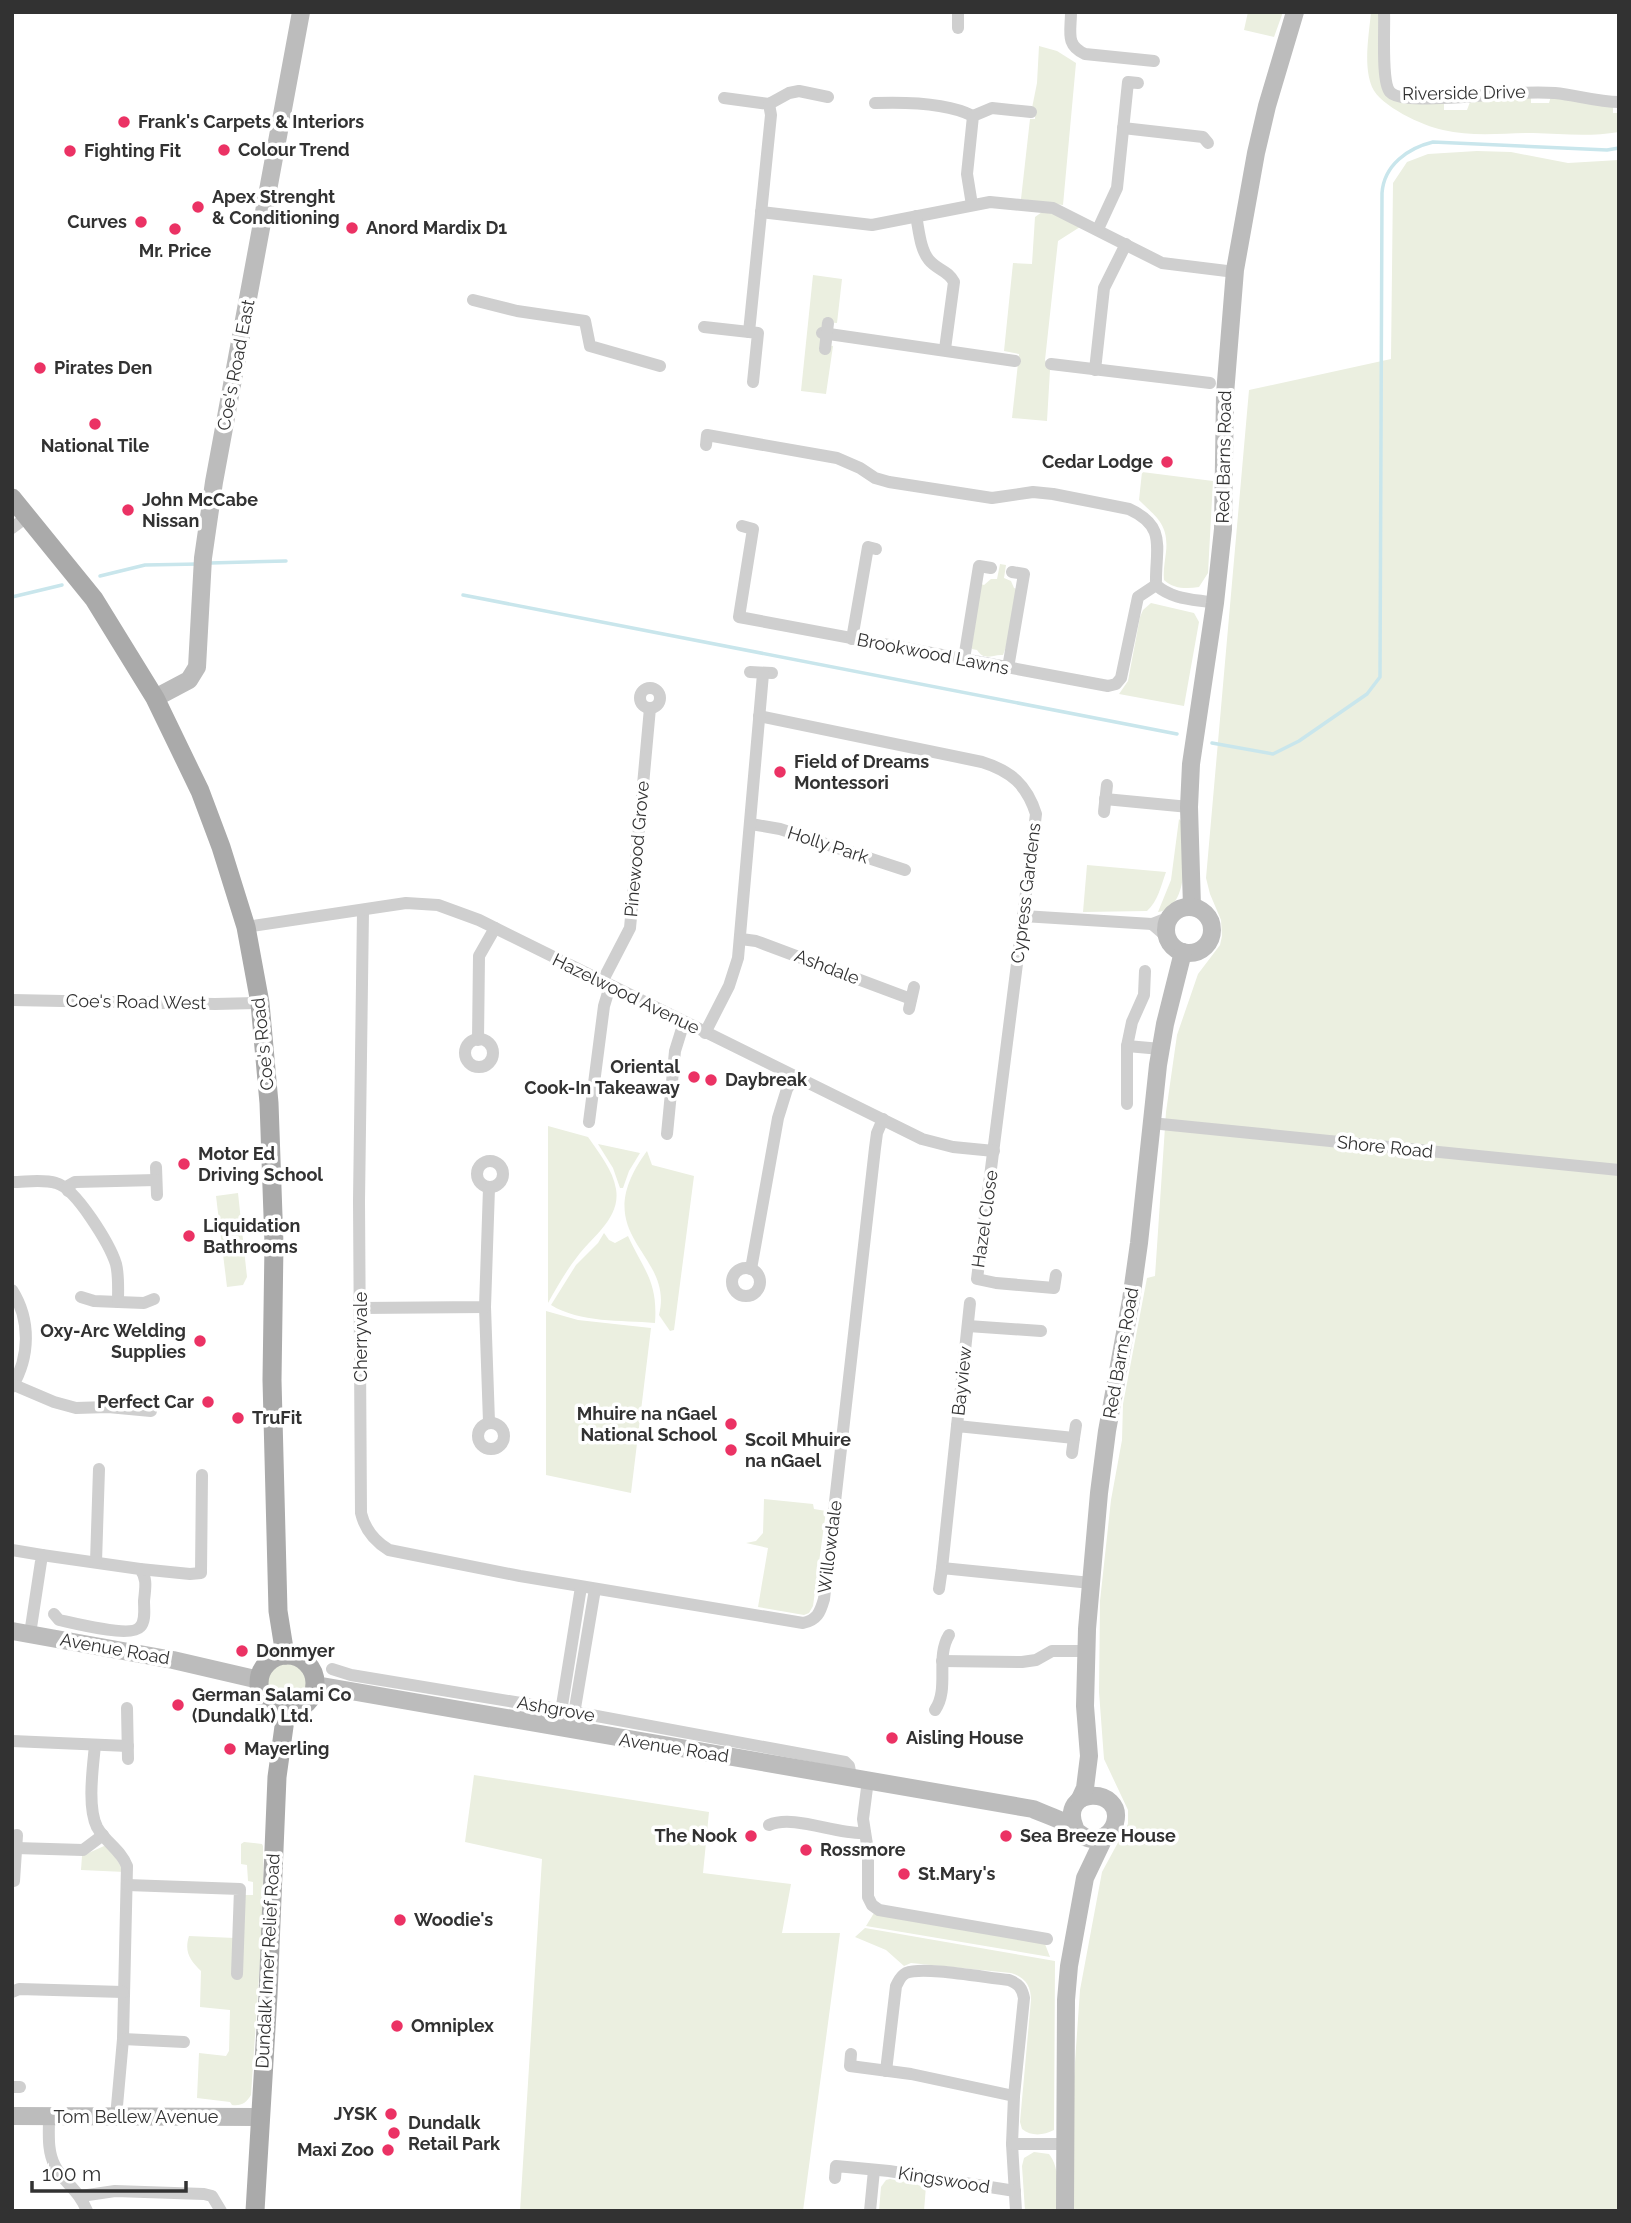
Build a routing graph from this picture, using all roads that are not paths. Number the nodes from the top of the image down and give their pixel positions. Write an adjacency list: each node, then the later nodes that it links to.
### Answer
1 (301, 12): 48 (street, Coe's Road East)
2 (958, 12): 6 (street)
3 (1071, 12): 7 (street)
4 (1295, 12): 23 (street, Red Barns Road)
5 (1384, 12): 11 (street, Riverside Drive)
6 (958, 28)
7 (1154, 61)
8 (1138, 83): 16 (street)
9 (828, 97): 13 (street)
10 (724, 98): 13 (street)
11 (1619, 102)
12 (875, 103): 15 (street)
13 (769, 104): 19 (street)
14 (1031, 112): 15 (street)
15 (974, 116): 18 (street)
16 (1123, 128): 17 (street); 21 (street)
17 (1208, 143)
18 (972, 205): 20 (street); 21 (street)
19 (761, 212): 20 (street); 26 (street)
20 (916, 216): 28 (street)
21 (1098, 229): 22 (street)
22 (1126, 244): 23 (street); 32 (street)
23 (1235, 272): 43 (street, Red Barns Road)
24 (472, 300): 31 (street)
25 (704, 327): 26 (street)
26 (749, 332): 33 (street)
27 (825, 349): 28 (street)
28 (946, 349): 29 (street)
29 (1015, 361)
30 (1052, 364): 32 (street)
31 (660, 366)
32 (1095, 370): 34 (street)
33 (753, 382)
34 (1210, 383)
35 (706, 445): 42 (street)
36 (12, 498): 37 (main road, Coe's Road)
37 (20, 522): 48 (main road, Coe's Road)
38 (742, 526): 44 (street, Brookwood Lawns)
39 (876, 549): 44 (street)
40 (991, 568): 45 (street)
41 (1012, 572): 46 (street)
42 (1156, 585): 43 (street); 46 (street, Brookwood Lawns)
43 (1215, 603): 52 (street, Red Barns Road)
44 (852, 639): 45 (street, Brookwood Lawns)
45 (964, 659): 46 (street, Brookwood Lawns)
46 (1008, 667)
47 (761, 673): 50 (street)
48 (155, 698): 60 (main road, Coe's Road)
49 (650, 708): 66 (street, Pinewood Grove)
50 (759, 716): 53 (street); 57 (street, Cypress Gardens)
51 (1107, 785): 52 (street)
52 (1189, 807): 55 (street, Red Barns Road)
53 (751, 824): 54 (street, Holly Park); 63 (street)
54 (905, 870)
55 (1192, 907): 58 (street); 64 (street)
56 (363, 911): 60 (street, Hazelwood Avenue); 61 (street, Hazelwood Avenue); 95 (street, Cherryvale)
57 (1023, 916): 59 (street); 81 (street, Cypress Gardens)
58 (1170, 917): 59 (street); 62 (street)
59 (1152, 924): 62 (street)
60 (246, 927): 69 (main road, Coe's Road)
61 (495, 929): 66 (street, Hazelwood Avenue); 72 (street)
62 (1167, 937): 64 (street)
63 (741, 939): 67 (street, Ashdale); 71 (street)
64 (1183, 952): 74 (street, Red Barns Road)
65 (1131, 969): 73 (street)
66 (606, 984): 70 (street, Hazelwood Avenue); 78 (street, Pinewood Grove)
67 (911, 998)
68 (12, 1000): 69 (street, Coe's Road West)
69 (260, 1003): 117 (main road, Coe's Road)
70 (684, 1022): 71 (street, Hazelwood Avenue); 80 (street)
71 (705, 1032): 75 (street, Hazelwood Avenue)
72 (478, 1040)
73 (1127, 1046): 74 (street); 76 (street)
74 (1161, 1049): 79 (street, Red Barns Road)
75 (795, 1076): 77 (street, Hazelwood Avenue); 87 (street)
76 (1127, 1104)
77 (883, 1119): 81 (street, Hazelwood Avenue); 111 (street, Willowdale)
78 (588, 1122)
79 (1151, 1123): 82 (street, Shore Road); 110 (street, Red Barns Road)
80 (667, 1134)
81 (994, 1151): 88 (street, Hazel Close)
82 (1619, 1170)
83 (12, 1182): 85 (street)
84 (489, 1188): 94 (street)
85 (68, 1191): 86 (street); 92 (street)
86 (157, 1195)
87 (751, 1269)
88 (1056, 1275)
89 (12, 1290): 98 (street)
90 (80, 1297): 92 (street)
91 (154, 1299): 92 (street)
92 (118, 1302)
93 (970, 1303): 96 (street)
94 (485, 1307): 95 (street); 100 (street)
95 (361, 1308): 111 (street, Cherryvale)
96 (968, 1325): 97 (street, Bayview); 101 (street, Bayview)
97 (1041, 1331)
98 (13, 1386): 99 (street)
99 (151, 1411)
100 (489, 1422)
101 (957, 1426): 102 (street, Bayview); 108 (street, Bayview)
102 (1072, 1453)
103 (99, 1469): 107 (street)
104 (202, 1475): 109 (street)
105 (12, 1550): 106 (street)
106 (42, 1555): 107 (street); 114 (street)
107 (96, 1562): 109 (street)
108 (942, 1568): 110 (street); 112 (street, Bayview)
109 (140, 1569): 113 (street)
110 (1091, 1583): 116 (street, Red Barns Road)
111 (588, 1588): 123 (street); 126 (street)
112 (939, 1589)
113 (54, 1614)
114 (21, 1632): 120 (street, Avenue Road)
115 (949, 1635): 118 (street)
116 (1087, 1651): 118 (street); 130 (street, Red Barns Road)
117 (285, 1655): 120 (main road); 121 (main road)
118 (942, 1661): 124 (street)
119 (332, 1668): 123 (street, Ashgrove)
120 (259, 1680): 125 (main road)
121 (316, 1685): 125 (main road); 127 (street, Avenue Road)
122 (127, 1708): 129 (street)
123 (561, 1710): 126 (street, Ashgrove); 127 (street)
124 (935, 1710)
125 (286, 1712): 157 (main road, Dundalk Inner Relief Road)
126 (575, 1712): 127 (street); 131 (street, Ashgrove)
127 (565, 1729): 131 (street, Avenue Road)
128 (12, 1741): 129 (street)
129 (95, 1745): 139 (street)
130 (1089, 1756): 132 (street, Red Barns Road); 133 (street, Red Barns Road)
131 (860, 1779): 134 (street, Avenue Road); 137 (street)
132 (1107, 1799): 133 (street); 140 (street)
133 (1077, 1803): 134 (street, Avenue Road); 136 (street)
134 (1033, 1809): 136 (street, Avenue Road)
135 (769, 1825): 137 (street)
136 (1078, 1832): 140 (street); 142 (street)
137 (865, 1833): 145 (street)
138 (17, 1835): 141 (street)
139 (103, 1835): 141 (street); 144 (street)
140 (1105, 1836): 142 (street)
141 (16, 1848): 143 (street)
142 (1085, 1878): 159 (street)
143 (15, 1881)
144 (127, 1885): 146 (street); 148 (street)
145 (1047, 1939)
146 (237, 1973)
147 (12, 1992): 148 (street)
148 (123, 1992): 149 (street)
149 (123, 2039): 150 (street); 156 (street)
150 (184, 2042)
151 (851, 2054): 152 (street)
152 (886, 2071): 153 (street); 153 (street, Kingswood)
153 (1014, 2096): 158 (street, Kingswood)
154 (12, 2116): 155 (street, Tom Bellew Avenue)
155 (49, 2117): 156 (street, Tom Bellew Avenue); 163 (street)
156 (116, 2117): 157 (street, Tom Bellew Avenue)
157 (260, 2117): 166 (main road, Dundalk Inner Relief Road)
158 (1012, 2144): 159 (street); 162 (street, Kingswood)
159 (1065, 2144): 169 (street)
160 (874, 2171): 161 (street, Kingswood); 162 (street, Kingswood); 167 (street, Kingswood)
161 (835, 2178)
162 (1015, 2191): 168 (street, Kingswood)
163 (81, 2196): 164 (street); 165 (street)
164 (87, 2211)
165 (221, 2211)
166 (254, 2211)
167 (870, 2211)
168 (1016, 2211)
169 (1065, 2211)

